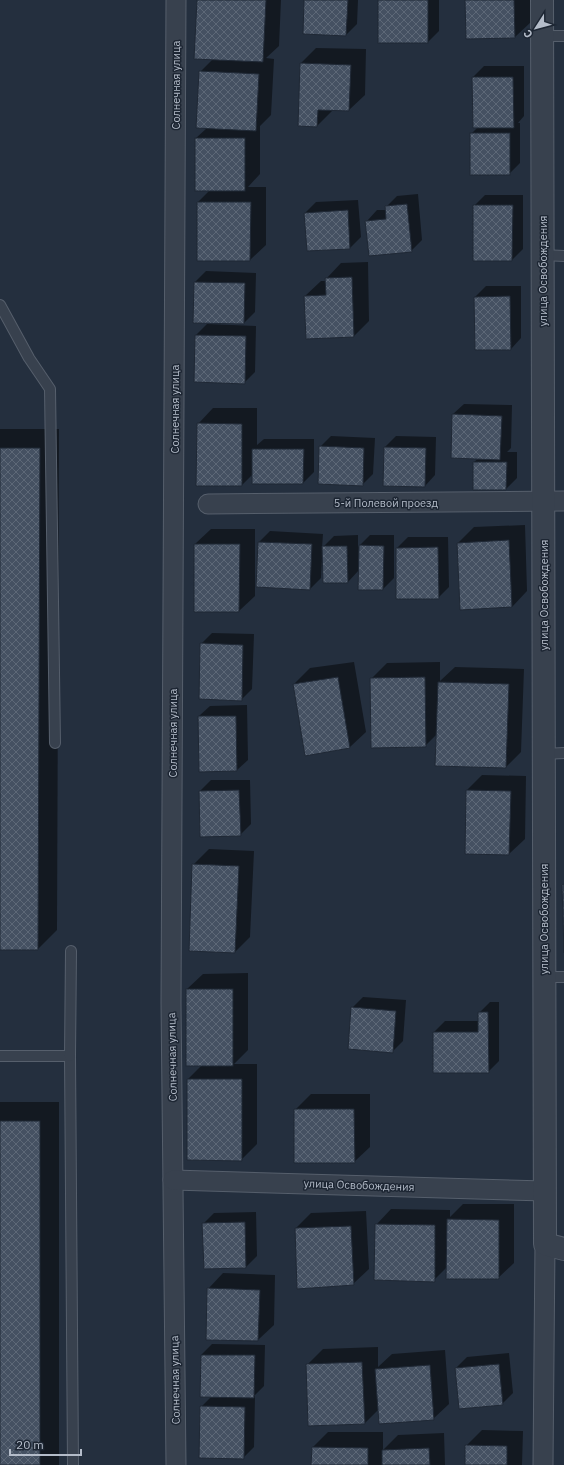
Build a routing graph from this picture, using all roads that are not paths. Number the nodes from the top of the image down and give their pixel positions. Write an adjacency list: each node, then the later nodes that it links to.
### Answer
1 (176, 0): 16 (street, Солнечная улица)
2 (542, 0): 3 (street, улица Освобождения)
3 (542, 36): 4 (lane); 5 (street, улица Освобождения)
4 (564, 36)
5 (543, 255): 6 (lane); 8 (street, улица Освобождения)
6 (564, 256)
7 (0, 305): 10 (lane)
8 (554, 502): 9 (street, 5-й Полевой проезд); 11 (street, улица Освобождения)
9 (208, 504)
10 (55, 743)
11 (554, 754): 13 (street, улица Освобождения)
12 (72, 951): 15 (lane)
13 (554, 977): 17 (street, улица Освобождения)
14 (0, 1056): 15 (lane)
15 (70, 1056): 19 (lane)
16 (173, 1180): 17 (street, улица Освобождения); 20 (street, Солнечная улица)
17 (545, 1191): 18 (street, улица Освобождения)
18 (554, 1247): 21 (street, улица Освобождения)
19 (73, 1465)
20 (176, 1465)
21 (543, 1465)

